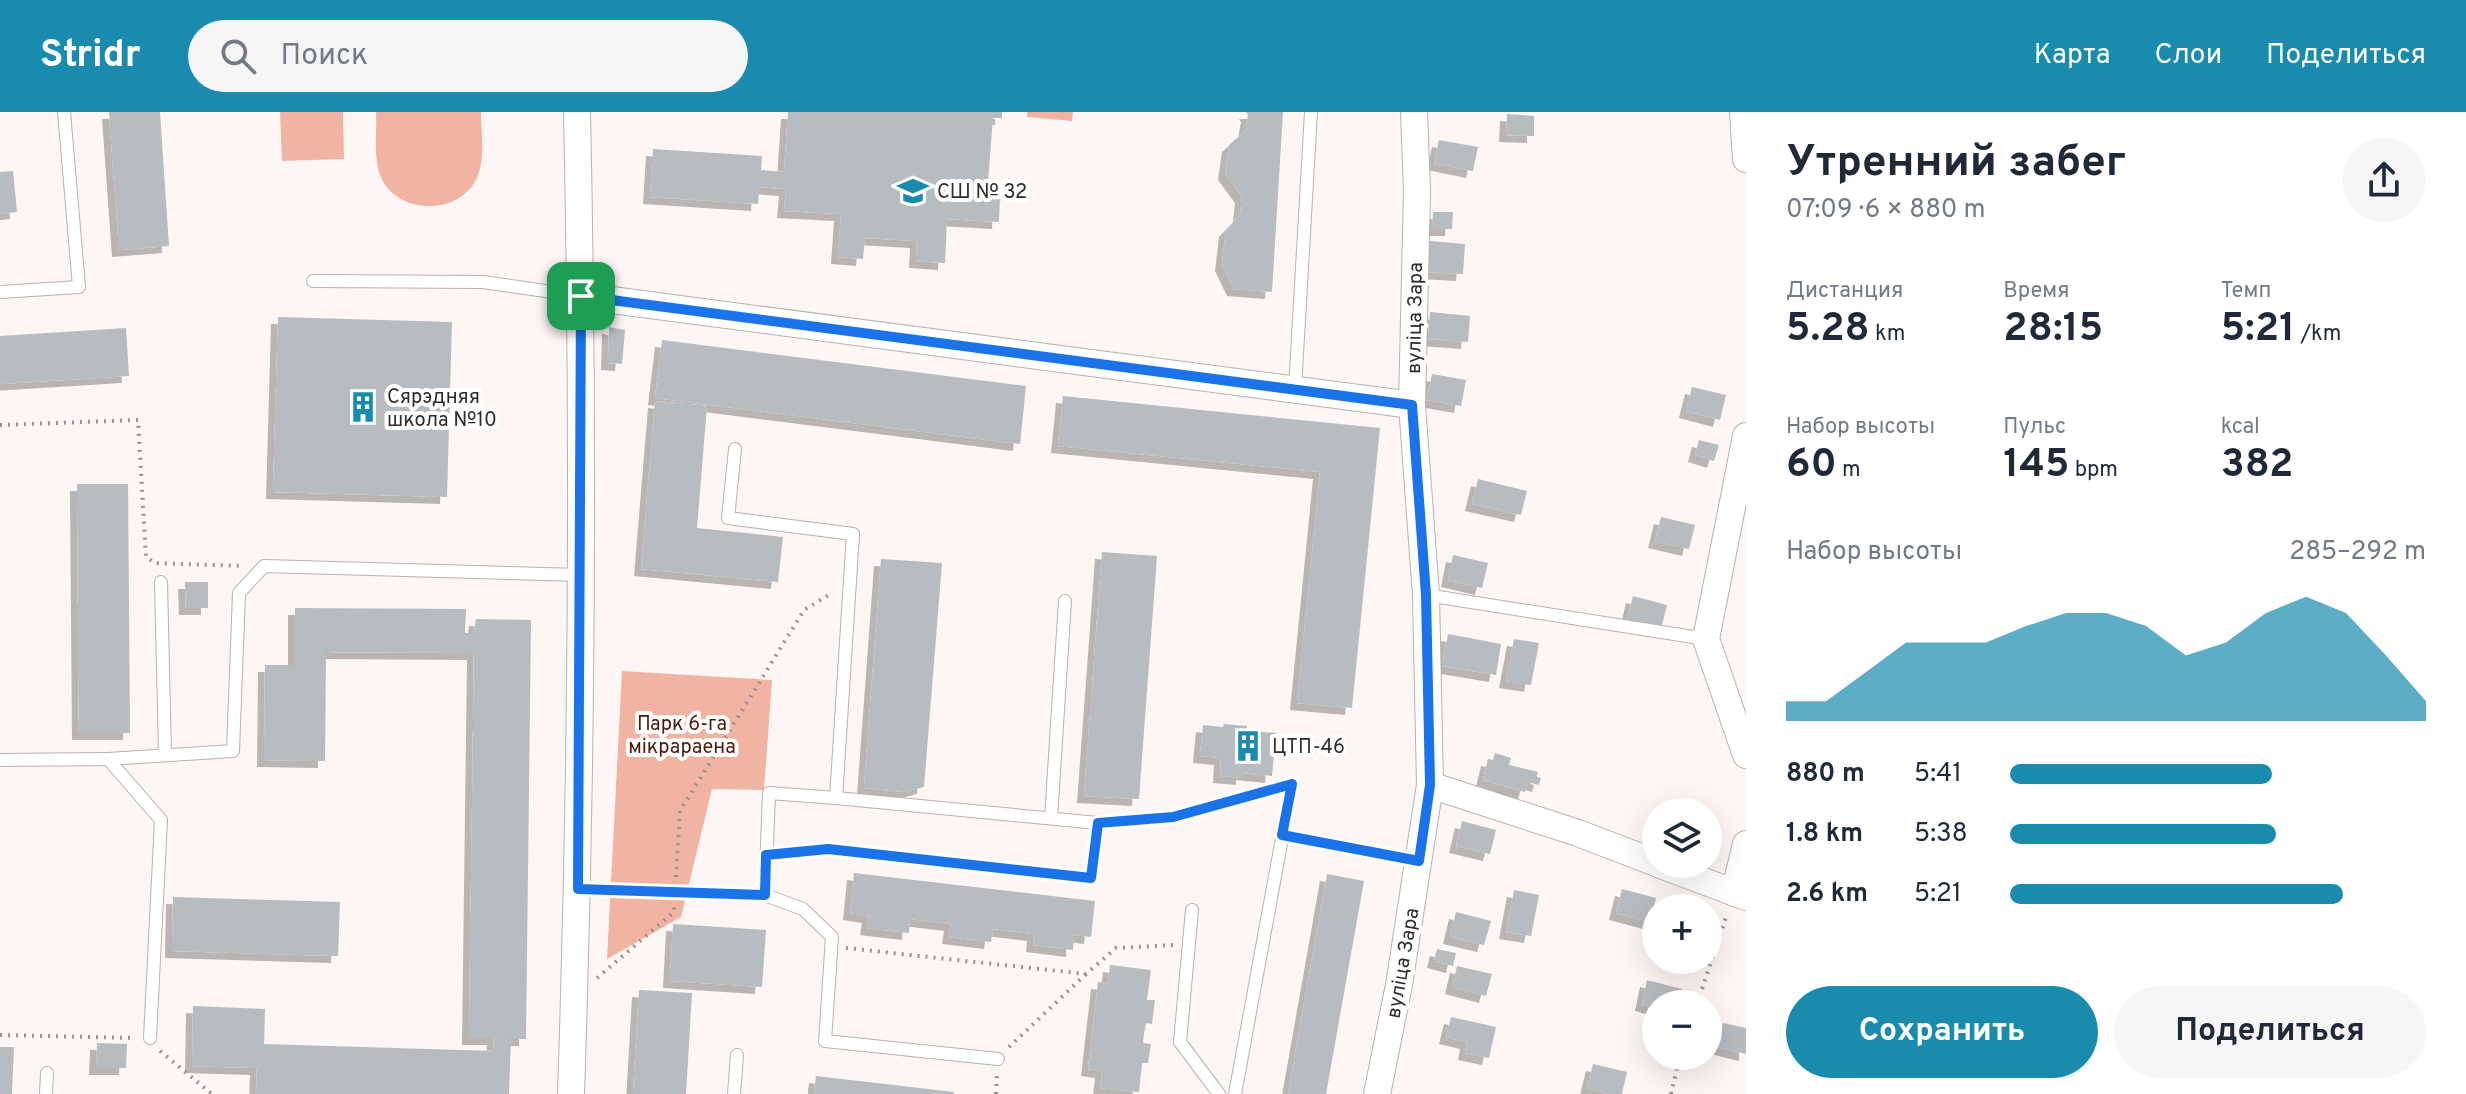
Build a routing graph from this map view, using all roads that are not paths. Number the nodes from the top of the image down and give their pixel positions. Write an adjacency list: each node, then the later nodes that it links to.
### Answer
1 (64, 112): 8 (lane)
2 (577, 112): 9 (street)
3 (1311, 112): 10 (lane)
4 (1414, 112): 11 (street, вуліца Зара)
5 (1743, 112): 6 (street)
6 (1746, 159)
7 (313, 281): 9 (lane)
8 (0, 292)
9 (581, 296): 10 (street); 14 (street)
10 (1295, 389): 11 (street)
11 (1412, 405): 16 (street, вуліца Зара)
12 (1746, 436): 18 (street)
13 (735, 449): 24 (lane)
14 (581, 575): 19 (lane); 33 (street)
15 (161, 582): 19 (lane)
16 (1426, 595): 18 (lane); 23 (street, вуліца Зара)
17 (1065, 601): 25 (lane)
18 (1706, 639): 20 (street)
19 (165, 755): 21 (lane)
20 (1746, 755)
21 (108, 759): 22 (lane); 37 (lane)
22 (0, 760)
23 (1430, 785): 30 (street); 31 (street, вуліца Зара)
24 (836, 798): 25 (lane); 29 (lane)
25 (1051, 818): 26 (lane)
26 (1098, 823): 27 (lane); 29 (lane)
27 (1282, 835): 31 (lane); 45 (lane)
28 (1746, 844): 35 (street)
29 (766, 855): 34 (lane)
30 (1642, 858)
31 (1419, 861): 46 (street, вуліца Зара)
32 (1694, 878): 35 (street)
33 (578, 889): 34 (lane); 42 (street)
34 (765, 895): 39 (lane)
35 (1740, 895)
36 (1192, 910): 44 (lane)
37 (150, 1038)
38 (737, 1055): 43 (lane)
39 (998, 1059)
40 (47, 1073): 41 (lane)
41 (46, 1094)
42 (571, 1094)
43 (734, 1094)
44 (1219, 1094)
45 (1235, 1094)
46 (1377, 1094)

